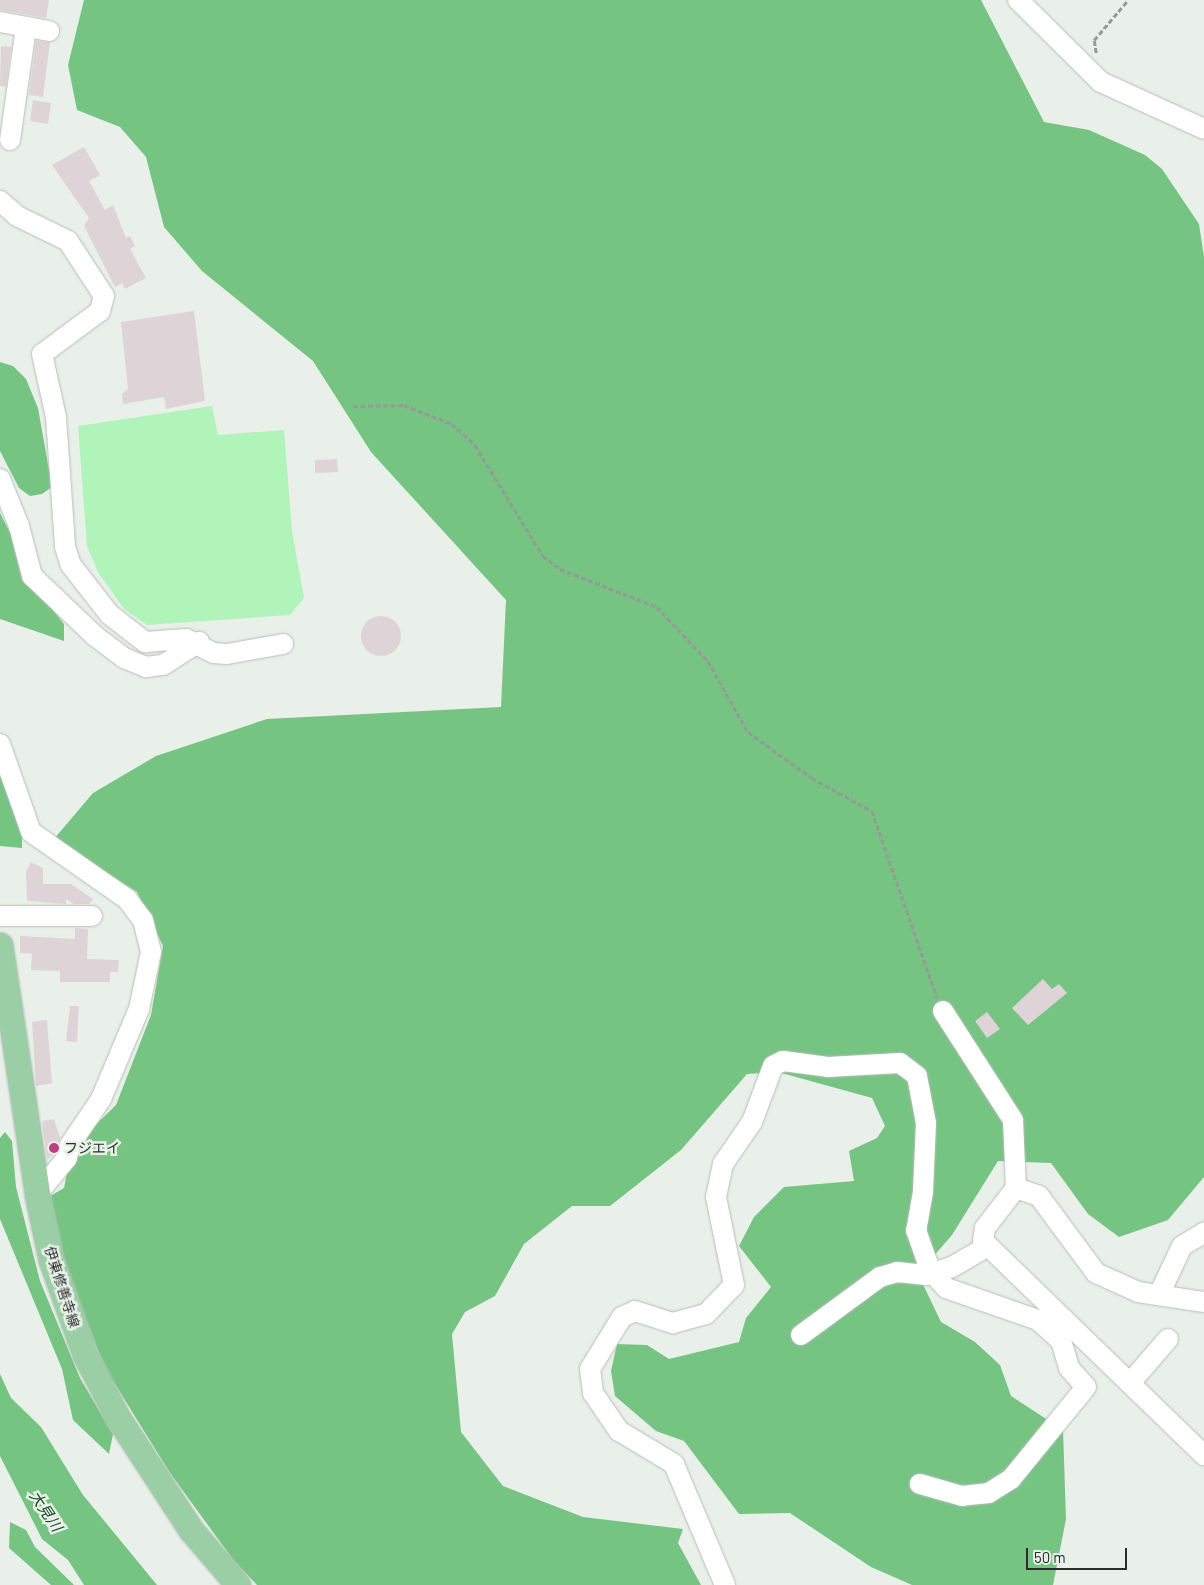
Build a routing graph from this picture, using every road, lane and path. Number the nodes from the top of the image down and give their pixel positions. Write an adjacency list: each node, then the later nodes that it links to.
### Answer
1 (1018, 0): 6 (street)
2 (1128, 0): 6 (path)
3 (0, 22): 4 (street)
4 (26, 27): 5 (street); 8 (street)
5 (49, 31)
6 (1097, 79): 7 (street)
7 (1204, 129)
8 (10, 140)
9 (0, 201): 12 (street)
10 (353, 406): 18 (path)
11 (0, 479): 12 (street)
12 (199, 642): 13 (street)
13 (283, 644)
14 (0, 744): 20 (street)
15 (0, 916): 16 (street)
16 (92, 916)
17 (0, 945): 20 (main road, 伊東修善寺線)
18 (943, 1011): 19 (street)
19 (1016, 1188): 22 (street); 24 (street)
20 (37, 1194): 31 (main road, 伊東修善寺線)
21 (1204, 1233): 24 (street)
22 (988, 1246): 23 (street); 28 (street)
23 (932, 1273): 26 (street); 30 (street); 32 (street)
24 (1159, 1295): 25 (street)
25 (1204, 1302)
26 (801, 1335)
27 (1168, 1339): 28 (street)
28 (1130, 1383): 29 (street)
29 (1204, 1455)
30 (920, 1484)
31 (238, 1585)
32 (725, 1585)

